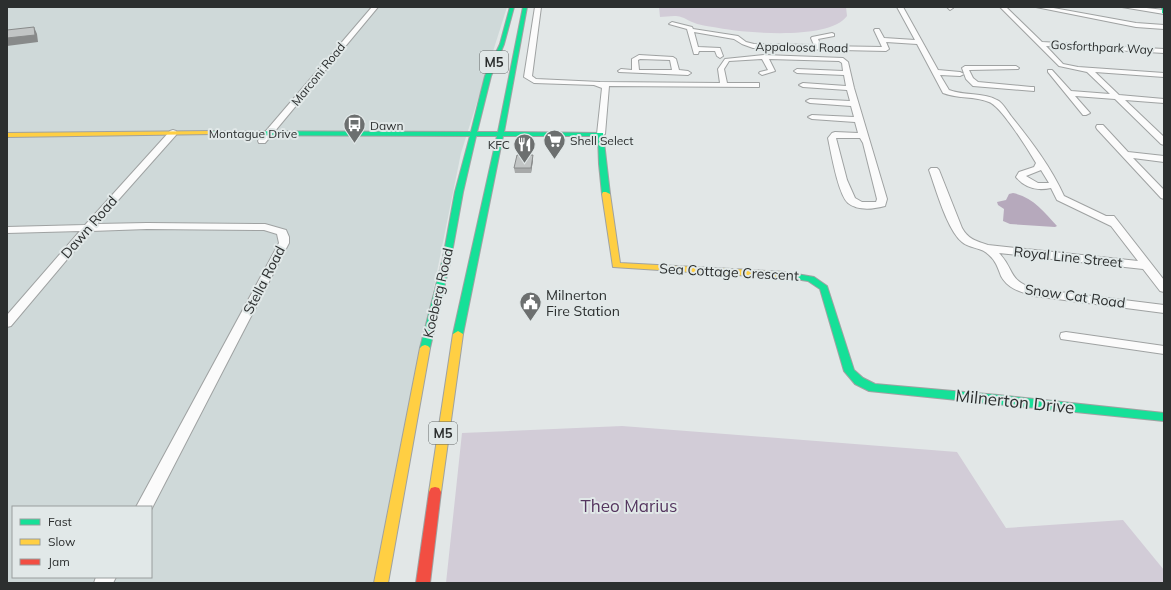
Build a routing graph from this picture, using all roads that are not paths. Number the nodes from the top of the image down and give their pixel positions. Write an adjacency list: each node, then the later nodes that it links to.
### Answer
1 (375, 7): 59 (street, Marconi Road)
2 (512, 7): 61 (main road, Koeberg Road / M5)
3 (525, 7): 64 (main road, Koeberg Road / M5)
4 (538, 7): 43 (street)
5 (900, 7): 19 (street)
6 (1003, 7): 20 (street)
7 (1040, 7): 11 (street)
8 (1125, 7): 10 (street)
9 (1164, 7): 10 (main road)
10 (1164, 12)
11 (1090, 17): 12 (street); 14 (street)
12 (1084, 21)
13 (672, 24): 15 (street, Appaloosa Road)
14 (1164, 27)
15 (691, 30): 21 (street, Appaloosa Road); 24 (street)
16 (877, 30): 18 (street)
17 (832, 35): 21 (street)
18 (884, 44): 19 (street, Appaloosa Road); 21 (street, Appaloosa Road); 23 (street)
19 (919, 44): 36 (street)
20 (1039, 44): 22 (street, Gosforthpark Way); 28 (street)
21 (818, 47)
22 (1164, 51)
23 (891, 55)
24 (720, 56)
25 (764, 57): 26 (street); 38 (street); 39 (street)
26 (724, 65): 30 (street); 44 (street)
27 (1016, 68): 48 (street)
28 (1089, 70): 41 (street); 50 (street)
29 (622, 71): 33 (street)
30 (730, 71)
31 (797, 71): 39 (street)
32 (1050, 71): 49 (street)
33 (636, 72): 34 (street); 35 (street)
34 (656, 72): 35 (street); 42 (street)
35 (676, 72): 37 (street)
36 (935, 72): 40 (street); 71 (street)
37 (688, 73)
38 (762, 73)
39 (847, 74): 47 (street)
40 (960, 74)
41 (1164, 75)
42 (658, 83): 43 (street); 44 (street)
43 (601, 84): 62 (street)
44 (724, 84): 45 (street)
45 (756, 85)
46 (803, 85): 47 (street)
47 (850, 88): 53 (street)
48 (1031, 89)
49 (1069, 93): 50 (street); 54 (street)
50 (1118, 98): 52 (street); 67 (street)
51 (810, 101): 53 (street)
52 (1164, 101)
53 (855, 104): 56 (street)
54 (1086, 113)
55 (812, 117): 56 (street)
56 (859, 120): 63 (street)
57 (1100, 127): 69 (street)
58 (174, 133): 59 (main road, Montague Drive); 60 (main road, Montague Drive); 65 (street, Dawn Road)
59 (269, 133): 61 (main road, Montague Drive); 66 (street, Marconi Road)
60 (7, 135)
61 (473, 136): 64 (main road, Montague Drive); 66 (main road, Montague Drive); 87 (main road, Koeberg Road / M5)
62 (601, 136): 64 (main road, Montague Drive); 84 (main road, Sea Cottage Crescent)
63 (863, 136): 63 (street)
64 (499, 137): 88 (main road, Koeberg Road / M5)
65 (165, 141): 66 (main road, Montague Drive); 68 (main road, Montague Drive); 75 (street, Dawn Road)
66 (262, 141)
67 (1164, 141)
68 (7, 142)
69 (1125, 154): 70 (street); 74 (street)
70 (1164, 159)
71 (1040, 165): 73 (street); 73 (street)
72 (934, 170): 77 (street)
73 (1055, 186): 78 (street)
74 (1164, 196)
75 (89, 227): 76 (street, Stella Road); 81 (street, Dawn Road); 86 (street, Stella Road)
76 (7, 230)
77 (988, 248): 78 (street, Royal Line Street); 80 (street, Snow Cat Road)
78 (1148, 266): 79 (street)
79 (1164, 288)
80 (1164, 309)
81 (7, 322)
82 (1066, 336): 83 (street)
83 (1164, 350)
84 (867, 386): 85 (main road, Milnerton Drive)
85 (1162, 419)
86 (145, 506)
87 (381, 583)
88 (423, 583)

